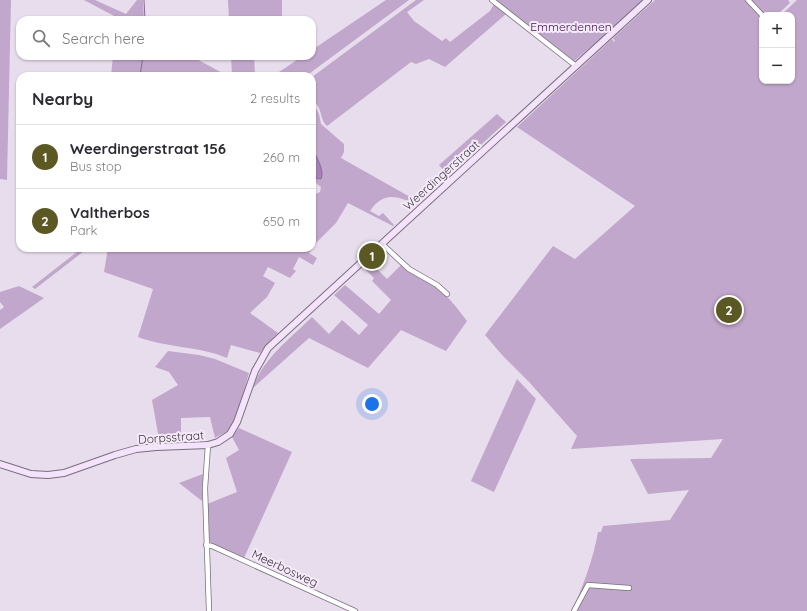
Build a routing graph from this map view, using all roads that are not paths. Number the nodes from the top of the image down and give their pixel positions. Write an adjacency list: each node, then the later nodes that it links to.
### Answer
1 (492, 0): 5 (street)
2 (648, 0): 5 (main road, Weerdingerstraat)
3 (748, 0): 4 (street)
4 (759, 12)
5 (576, 66): 6 (main road, Weerdingerstraat)
6 (382, 244): 7 (street); 8 (main road, Weerdingerstraat)
7 (448, 294)
8 (255, 371): 9 (main road, Dorpsstraat)
9 (208, 446): 10 (main road, Dorpsstraat); 11 (street)
10 (0, 464)
11 (206, 545): 13 (street); 14 (street, Meerbosweg)
12 (629, 588): 15 (street)
13 (209, 611)
14 (355, 611)
15 (574, 611)

